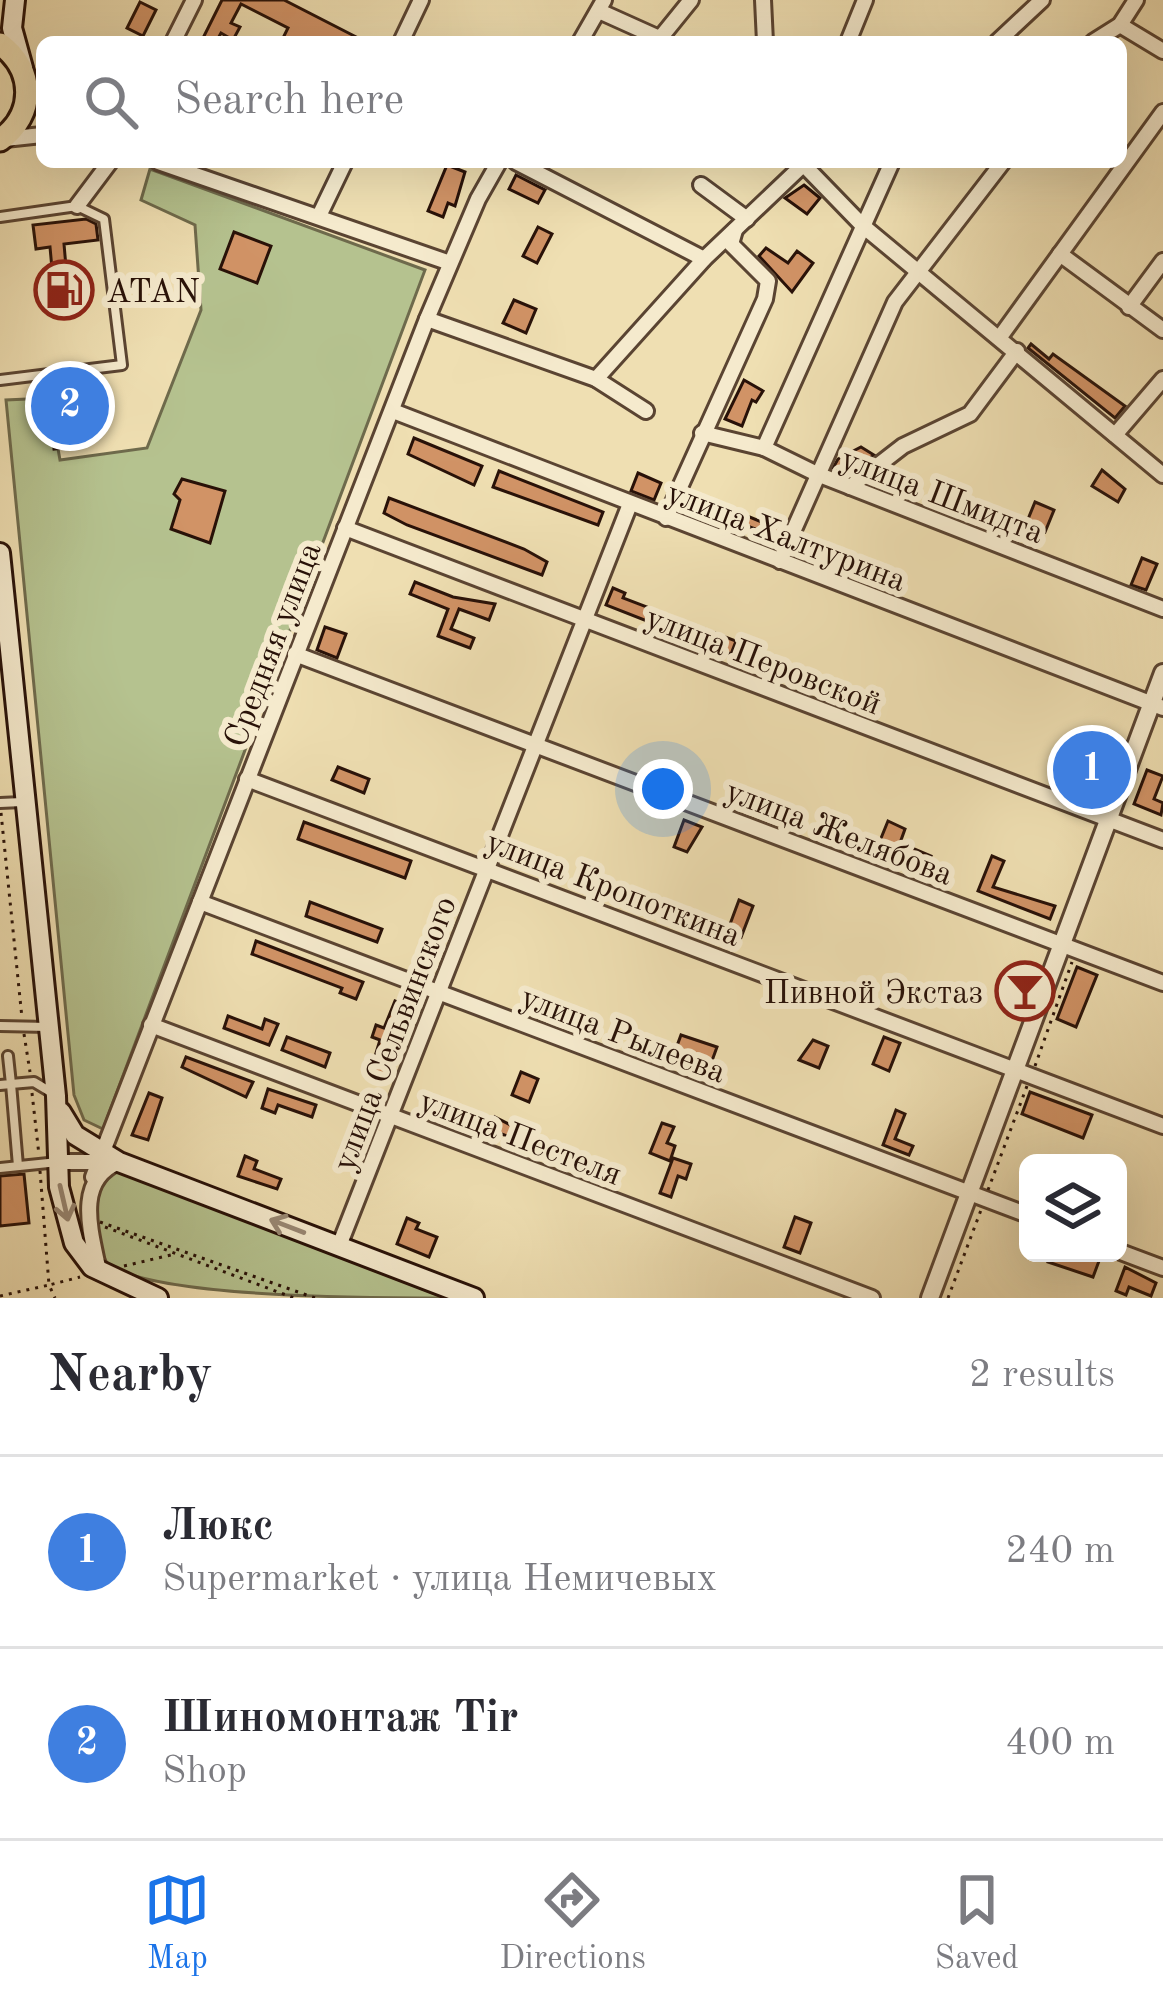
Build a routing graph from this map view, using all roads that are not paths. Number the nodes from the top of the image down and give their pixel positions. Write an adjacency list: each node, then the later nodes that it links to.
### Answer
1 (15, 0): 11 (main road)
2 (194, 0): 12 (street)
3 (421, 0): 13 (street)
4 (691, 0): 16 (street)
5 (763, 0): 17 (street)
6 (865, 0): 18 (street)
7 (1042, 0): 19 (street)
8 (1136, 0): 10 (street)
9 (602, 6): 14 (street); 15 (street)
10 (1120, 25): 20 (street); 21 (street)
11 (4, 30): 22 (main road)
12 (176, 36)
13 (404, 36)
14 (584, 36)
15 (651, 36)
16 (661, 36)
17 (765, 36)
18 (850, 36)
19 (1003, 36)
20 (1103, 36)
21 (1163, 51)
22 (25, 72): 23 (street); 26 (main road)
23 (36, 88)
24 (1163, 112): 27 (street)
25 (36, 136): 26 (street)
26 (0, 140)
27 (1127, 162)
28 (106, 168): 39 (street)
29 (176, 168): 40 (street)
30 (342, 168): 40 (street)
31 (496, 168): 46 (street, Средняя улица)
32 (528, 168): 47 (street)
33 (800, 168): 42 (street)
34 (808, 168): 43 (street)
35 (889, 168): 43 (street)
36 (998, 168): 49 (street)
37 (1122, 168): 45 (street)
38 (701, 185): 42 (street)
39 (77, 206): 41 (lane); 58 (lane)
40 (320, 216): 44 (street)
41 (0, 217)
42 (741, 225): 47 (street); 61 (street)
43 (863, 226): 49 (street); 63 (street)
44 (427, 254): 46 (street); 50 (street)
45 (1060, 254): 51 (street); 54 (street)
46 (453, 255): 50 (street, Средняя улица)
47 (704, 259): 56 (street)
48 (1163, 261): 51 (street)
49 (916, 272): 54 (street); 64 (street)
50 (442, 282): 52 (street, Средняя улица)
51 (1129, 307): 53 (street)
52 (427, 319): 56 (street); 59 (street, Средняя улица)
53 (1163, 330)
54 (1000, 337): 55 (street)
55 (1017, 351): 62 (street); 66 (street)
56 (596, 379): 60 (street)
57 (1163, 379): 62 (street)
58 (0, 380)
59 (392, 411): 67 (street, улица Халтурина); 69 (street, Средняя улица)
60 (646, 411)
61 (702, 433): 63 (street, улица Шмидта); 68 (street)
62 (1115, 435): 65 (street)
63 (764, 448): 64 (street, улица Шмидта)
64 (817, 475): 66 (street, улица Шмидта); 71 (street)
65 (1163, 475)
66 (850, 488): 72 (street, улица Шмидта)
67 (630, 504): 68 (street, улица Халтурина); 73 (street, улица Сельвинского)
68 (666, 518): 71 (street, улица Халтурина)
69 (345, 528): 73 (street, улица Перовской); 74 (street, Средняя улица)
70 (0, 553): 77 (main road)
71 (780, 561): 76 (street, улица Халтурина)
72 (1163, 609)
73 (585, 620): 78 (street, улица Сельвинского); 82 (street, улица Перовской)
74 (295, 654): 78 (street, улица Желябова); 79 (street, Средняя улица)
75 (1163, 673): 76 (street)
76 (1157, 706): 82 (street)
77 (8, 712): 81 (main road)
78 (535, 744): 84 (street, улица Сельвинского); 86 (street, улица Желябова)
79 (247, 778): 84 (street, улица Кропоткина); 85 (street, Средняя улица)
80 (0, 802): 81 (lane)
81 (27, 802): 91 (main road)
82 (1107, 819): 83 (street, улица Перовской); 86 (street)
83 (1163, 840)
84 (486, 867): 88 (street, улица Сельвинского); 93 (street, улица Кропоткина)
85 (200, 902): 88 (street, улица Рылеева); 89 (street, Средняя улица)
86 (1068, 948): 87 (street, улица Желябова); 93 (street)
87 (1163, 983)
88 (439, 991): 96 (street, улица Сельвинского); 102 (street, улица Рылеева)
89 (151, 1024): 96 (street, улица Пестеля); 98 (street, Средняя улица)
90 (0, 1026): 91 (lane)
91 (49, 1027): 95 (main road)
92 (8, 1056): 94 (lane)
93 (1023, 1072): 97 (street, улица Кропоткина); 102 (street)
94 (5, 1084): 95 (lane); 100 (lane)
95 (56, 1101): 98 (main road); 99 (main road)
96 (390, 1115): 104 (street, улица Сельвинского); 110 (street, улица Пестеля)
97 (1163, 1126)
98 (97, 1163): 99 (street); 104 (main road, one-way to 98); 107 (street)
99 (43, 1165): 100 (lane); 107 (main road, one-way to 107)
100 (18, 1166): 101 (lane)
101 (0, 1168)
102 (978, 1196): 103 (street, улица Рылеева); 111 (street)
103 (1019, 1212)
104 (340, 1246): 109 (main road)
105 (1127, 1254): 106 (street)
106 (1163, 1268)
107 (99, 1272): 108 (main road)
108 (158, 1298)
109 (474, 1298)
110 (872, 1298)
111 (930, 1298)

